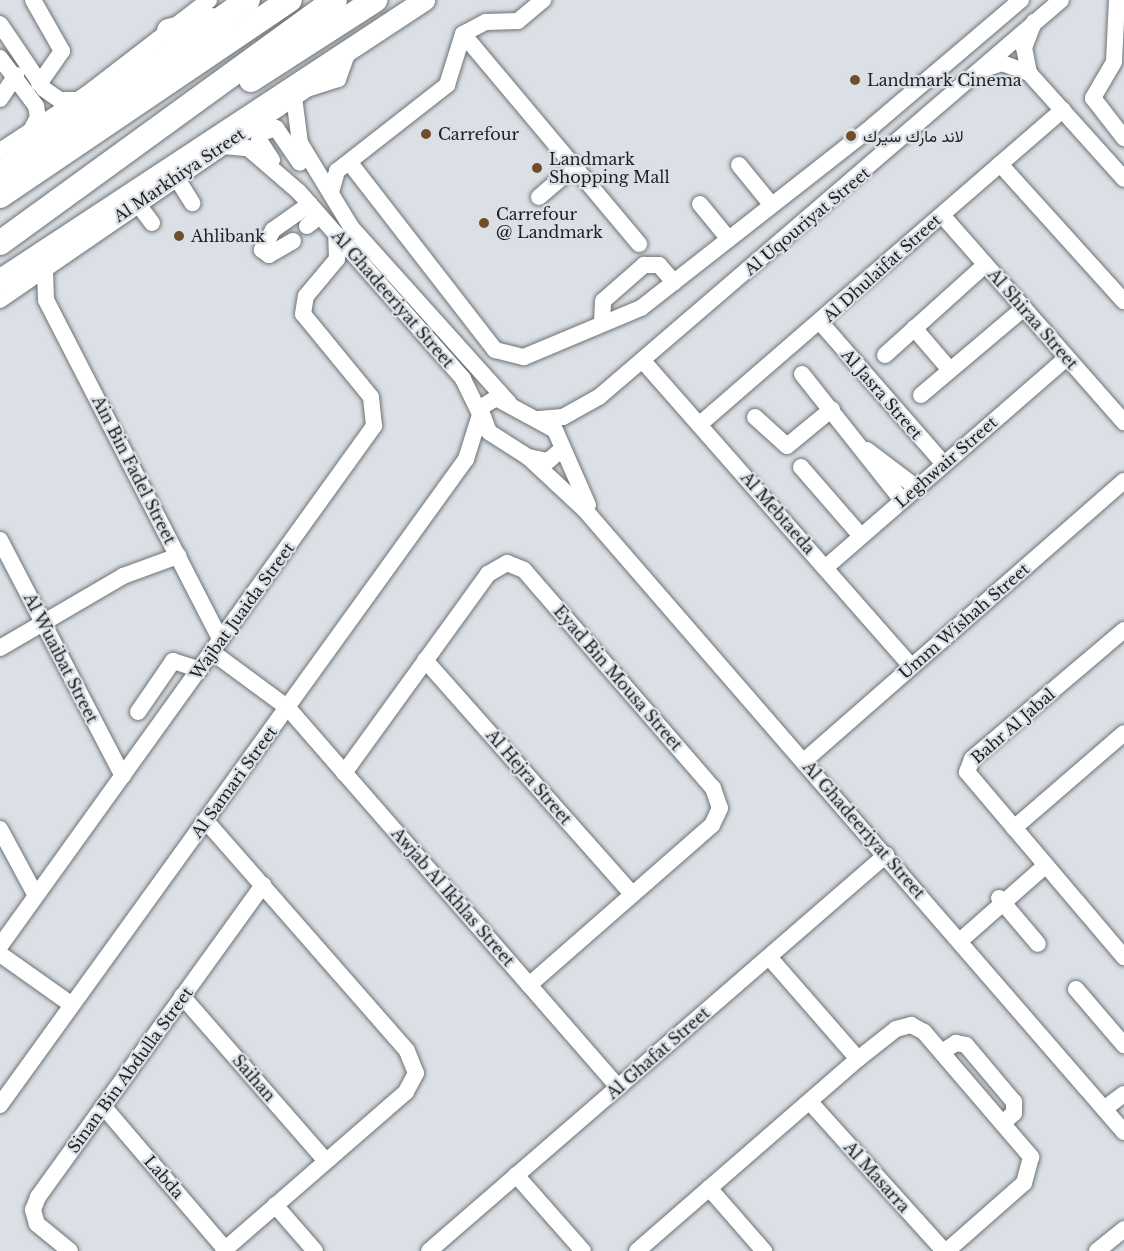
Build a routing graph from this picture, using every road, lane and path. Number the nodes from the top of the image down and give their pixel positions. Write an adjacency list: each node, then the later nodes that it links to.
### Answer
1 (33, 0): 21 (street)
2 (248, 0): 11 (highway)
3 (290, 0): 40 (highway)
4 (335, 0): 26 (highway)
5 (375, 0): 26 (highway)
6 (424, 0): 16 (main road, Al Markhiya Street)
7 (543, 0): 15 (street)
8 (1021, 0): 44 (street)
9 (1061, 0): 12 (street, Al Uqouriyat Street)
10 (1117, 0): 28 (street)
11 (217, 8): 14 (highway); 36 (highway)
12 (1035, 22): 18 (street, Al Uqouriyat Street); 19 (street)
13 (0, 24): 21 (street)
14 (169, 31): 24 (street)
15 (463, 34): 31 (street); 35 (street)
16 (348, 51): 22 (street, Al Markhiya Street); 59 (main road, Al Markhiya Street)
17 (0, 58): 20 (street)
18 (976, 72): 19 (street); 68 (street, Al Uqouriyat Street)
19 (1029, 73): 25 (street)
20 (16, 75): 21 (street); 23 (street)
21 (35, 89): 23 (street); 24 (street); 27 (street)
22 (294, 98): 29 (street, Al Markhiya Street); 34 (street, Al Ghadeeriyat Street)
23 (1, 99)
24 (78, 100): 27 (street)
25 (1063, 110): 32 (street, Al Dhulaifat Street); 38 (street)
26 (183, 112): 52 (highway)
27 (30, 132): 30 (street)
28 (1124, 138)
29 (222, 146): 37 (street, Al Markhiya Street); 46 (street, Al Ghadeeriyat Street)
30 (0, 152)
31 (350, 163): 34 (street); 39 (street); 63 (street)
32 (1000, 164): 47 (street, Al Dhulaifat Street); 61 (street)
33 (739, 165): 44 (street)
34 (313, 166): 39 (street, Al Ghadeeriyat Street)
35 (574, 167): 41 (street); 53 (street)
36 (0, 174)
37 (176, 177): 42 (street, Al Markhiya Street); 43 (street)
38 (1124, 179)
39 (331, 192): 49 (street, Al Ghadeeriyat Street)
40 (0, 196)
41 (539, 197)
42 (137, 203): 48 (street); 55 (street, Al Markhiya Street)
43 (192, 203)
44 (770, 203): 50 (street)
45 (700, 204): 50 (street)
46 (312, 214): 49 (street, Al Ghadeeriyat Street); 49 (street, Al Ghadeeriyat Street); 51 (street)
47 (942, 215): 54 (street, Al Shiraa Street); 64 (street, Al Dhulaifat Street)
48 (152, 224)
49 (344, 231): 56 (street, Al Ghadeeriyat Street); 57 (street, Wajbat Juaida Street); 72 (street, Al Ghadeeriyat Street)
50 (727, 237): 58 (street)
51 (292, 241)
52 (0, 243)
53 (639, 244)
54 (986, 265): 62 (street, Al Shiraa Street); 65 (street)
55 (45, 271): 59 (street, Al Markhiya Street); 60 (street, Ain Bin Fadel Street)
56 (368, 271): 57 (street); 74 (street, Al Ghadeeriyat Street)
57 (327, 274): 96 (street, Wajbat Juaida Street)
58 (674, 282): 63 (street); 63 (street)
59 (4, 290): 60 (street)
60 (46, 300): 92 (street, Ain Bin Fadel Street)
61 (1124, 301)
62 (1024, 308): 67 (street, Al Shiraa Street); 69 (street)
63 (602, 322)
64 (821, 323): 78 (street, Al Dhulaifat Street); 84 (street, Al Jasra Street)
65 (914, 328): 66 (street); 69 (street)
66 (885, 355)
67 (1067, 358): 77 (street, Al Shiraa Street); 84 (street, Leghwair Street)
68 (643, 361): 76 (street, Al Uqouriyat Street); 78 (street, Al Mebtaeda)
69 (950, 370): 71 (street)
70 (802, 374): 73 (street)
71 (921, 394)
72 (509, 403): 74 (street); 76 (street, Al Ghadeeriyat Street)
73 (832, 409): 75 (street); 81 (street)
74 (479, 415): 79 (street, Al Ghadeeriyat Street); 83 (street, Al Samari Street)
75 (755, 417)
76 (539, 419): 80 (street, Al Ghadeeriyat Street)
77 (1124, 422)
78 (700, 424): 93 (street, Al Mebtaeda)
79 (509, 446): 82 (street, Al Ghadeeriyat Street); 83 (street)
80 (562, 449): 82 (street); 89 (street, Al Ghadeeriyat Street)
81 (867, 450): 87 (street); 88 (street)
82 (528, 457): 89 (street, Al Ghadeeriyat Street)
83 (466, 459): 101 (street, Al Samari Street)
84 (944, 464): 87 (street, Leghwair Street)
85 (801, 467): 90 (street)
86 (1124, 481): 99 (street, Umm Wishah Street)
87 (917, 488): 88 (street, Leghwair Street)
88 (902, 501): 90 (street, Leghwair Street)
89 (601, 529): 104 (street, Al Ghadeeriyat Street)
90 (861, 536): 93 (street, Leghwair Street)
91 (0, 540): 94 (street, Al Wuaibat Street)
92 (178, 556): 94 (street); 96 (street, Ain Bin Fadel Street)
93 (825, 568): 99 (street, Al Mebtaeda)
94 (43, 623): 97 (street); 106 (street, Al Wuaibat Street)
95 (1124, 630): 108 (street, Bahr Al Jabal)
96 (217, 646): 100 (street, Wajbat Juaida Street); 101 (street, Awjab Al Ikhlas Street)
97 (0, 648)
98 (425, 660): 105 (street, Eyad Bin Mousa Street); 114 (street, Al Hejra Street); 114 (street, Eyad Bin Mousa Street)
99 (912, 667): 104 (street, Umm Wishah Street)
100 (200, 670): 102 (street); 106 (street, Wajbat Juaida Street)
101 (288, 708): 105 (street, Awjab Al Ikhlas Street); 107 (street, Al Samari Street)
102 (138, 712)
103 (1124, 733): 108 (street)
104 (804, 761): 110 (street, Al Ghadeeriyat Street)
105 (344, 772): 122 (street, Awjab Al Ikhlas Street)
106 (123, 776): 113 (street, Wajbat Juaida Street)
107 (206, 821): 112 (street); 125 (street, Al Samari Street)
108 (1014, 828): 111 (street, Bahr Al Jabal)
109 (0, 829): 113 (street)
110 (886, 855): 116 (street, Al Ghadeeriyat Street); 120 (street, Al Ghafat Street)
111 (1044, 862): 115 (street); 121 (street, Bahr Al Jabal)
112 (263, 885): 124 (street, Sinan Bin Abdulla Street); 135 (street)
113 (35, 894): 118 (street, Wajbat Juaida Street)
114 (632, 894): 122 (street, Eyad Bin Mousa Street)
115 (1001, 900): 116 (street); 117 (street)
116 (959, 938): 133 (street, Al Ghadeeriyat Street)
117 (1038, 944)
118 (0, 946)
119 (0, 954): 125 (street)
120 (769, 957): 127 (street); 128 (street, Al Ghafat Street)
121 (1124, 957)
122 (529, 985): 128 (street, Awjab Al Ikhlas Street)
123 (1076, 989): 126 (street)
124 (183, 996): 132 (street, Sinan Bin Abdulla Street); 135 (street, Saihan)
125 (72, 1005): 131 (street, Al Samari Street)
126 (1124, 1045)
127 (858, 1059): 130 (street); 147 (street)
128 (618, 1087): 136 (street, Al Ghafat Street)
129 (1124, 1094): 133 (street)
130 (810, 1102): 137 (street); 147 (street, Al Masarra)
131 (0, 1105)
132 (103, 1106): 140 (street, Labda); 141 (street, Sinan Bin Abdulla Street)
133 (1104, 1109): 134 (street, Al Ghadeeriyat Street)
134 (1124, 1132)
135 (326, 1161): 138 (street)
136 (516, 1175): 143 (street, Al Ghafat Street); 144 (street)
137 (709, 1188): 145 (street); 146 (street)
138 (275, 1205): 140 (street); 142 (street)
139 (1124, 1228): 148 (street)
140 (224, 1250)
141 (70, 1251)
142 (315, 1251)
143 (429, 1251)
144 (583, 1251)
145 (637, 1251)
146 (764, 1251)
147 (945, 1251)
148 (1097, 1251)

